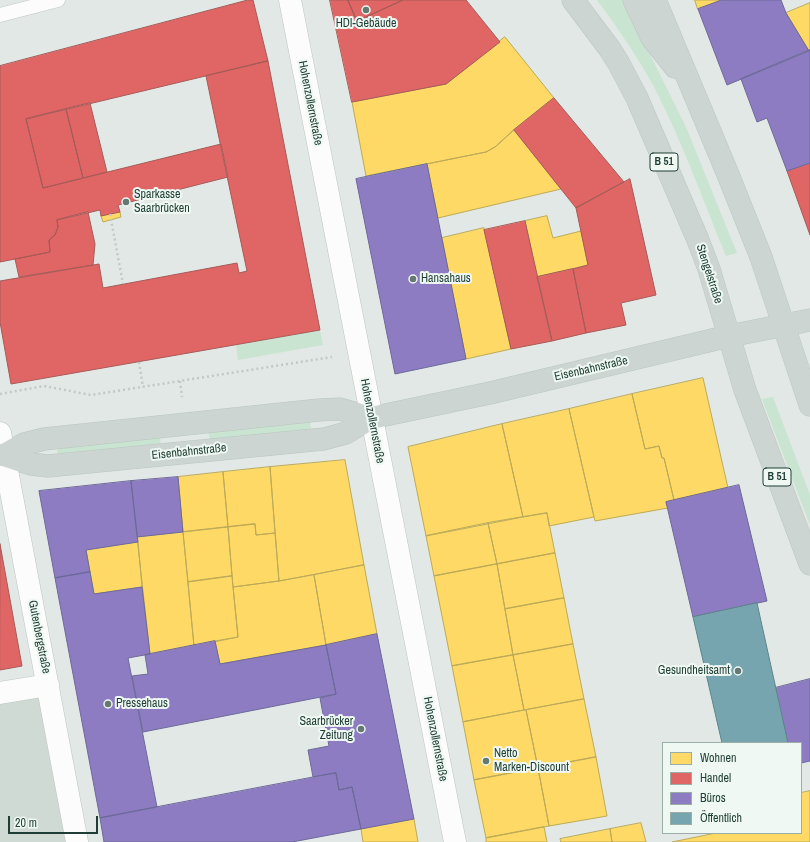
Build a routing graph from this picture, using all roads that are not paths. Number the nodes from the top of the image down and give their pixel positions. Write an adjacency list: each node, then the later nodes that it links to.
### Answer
1 (58, 0): 6 (lane)
2 (290, 0): 12 (street, Hohenzollernstraße)
3 (573, 0): 10 (main road, Stengelstraße / B 51)
4 (634, 0): 7 (main road)
5 (655, 0): 7 (main road)
6 (0, 15)
7 (692, 89): 9 (main road)
8 (810, 320): 9 (main road, Eisenbahnstraße)
9 (782, 326): 10 (main road, Eisenbahnstraße); 11 (main road)
10 (729, 336): 12 (main road, Eisenbahnstraße); 15 (main road, Stengelstraße / B 51)
11 (810, 405)
12 (371, 418): 14 (main road, Eisenbahnstraße); 14 (main road, Eisenbahnstraße); 19 (street, Hohenzollernstraße)
13 (0, 433): 14 (street, Gutenbergstraße)
14 (2, 455): 16 (street, Gutenbergstraße)
15 (810, 564)
16 (48, 685): 17 (street); 18 (street, Gutenbergstraße)
17 (0, 693)
18 (77, 842)
19 (455, 842)

